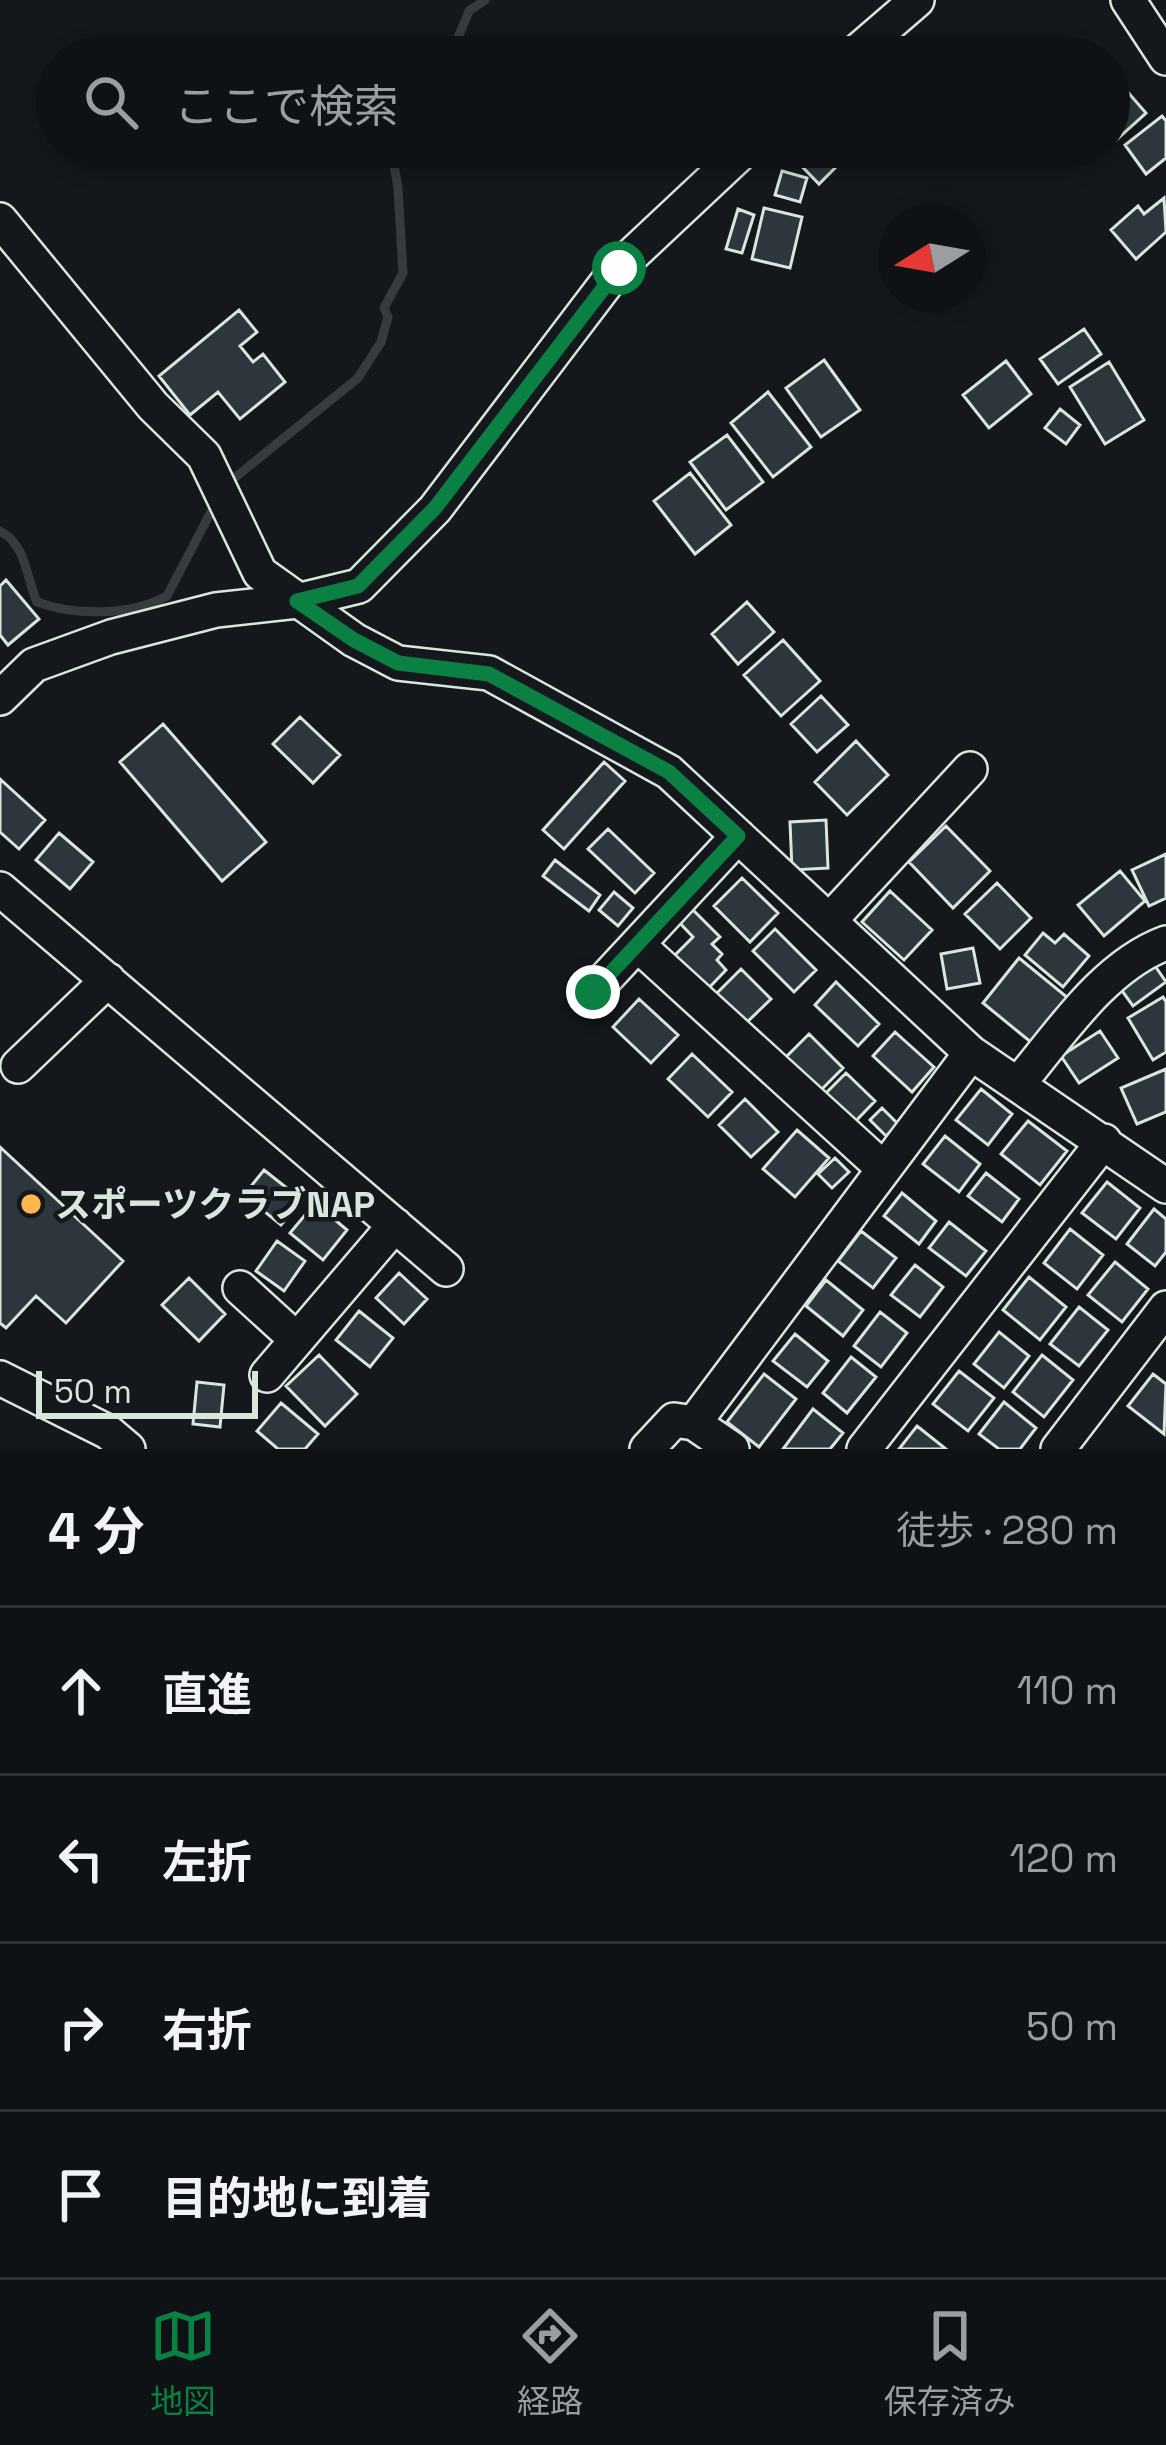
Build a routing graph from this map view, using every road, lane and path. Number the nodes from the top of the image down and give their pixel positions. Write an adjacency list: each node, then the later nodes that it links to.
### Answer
1 (916, 0): 3 (street)
2 (1128, 0): 4 (street)
3 (875, 36)
4 (1166, 58)
5 (725, 168): 7 (street)
6 (0, 220): 7 (street)
7 (297, 601): 8 (street); 10 (street)
8 (0, 698)
9 (970, 770): 12 (street)
10 (738, 836): 12 (street); 14 (street)
11 (0, 889): 15 (street)
12 (829, 921): 17 (street)
13 (1166, 943): 19 (street)
14 (638, 945): 16 (street); 21 (street)
15 (107, 980): 18 (street); 23 (street)
16 (593, 992)
17 (971, 1053): 19 (street); 21 (street)
18 (18, 1066)
19 (1019, 1083): 20 (street)
20 (1104, 1141): 22 (street); 34 (street)
21 (884, 1169): 30 (street)
22 (1166, 1186)
23 (395, 1225): 24 (street); 27 (street)
24 (446, 1269)
25 (240, 1288): 27 (street)
26 (1166, 1308): 35 (street)
27 (297, 1340): 28 (street)
28 (267, 1375)
29 (0, 1378): 31 (street)
30 (694, 1423): 32 (street); 33 (street)
31 (128, 1449)
32 (647, 1449)
33 (732, 1449)
34 (864, 1449)
35 (1058, 1449)

